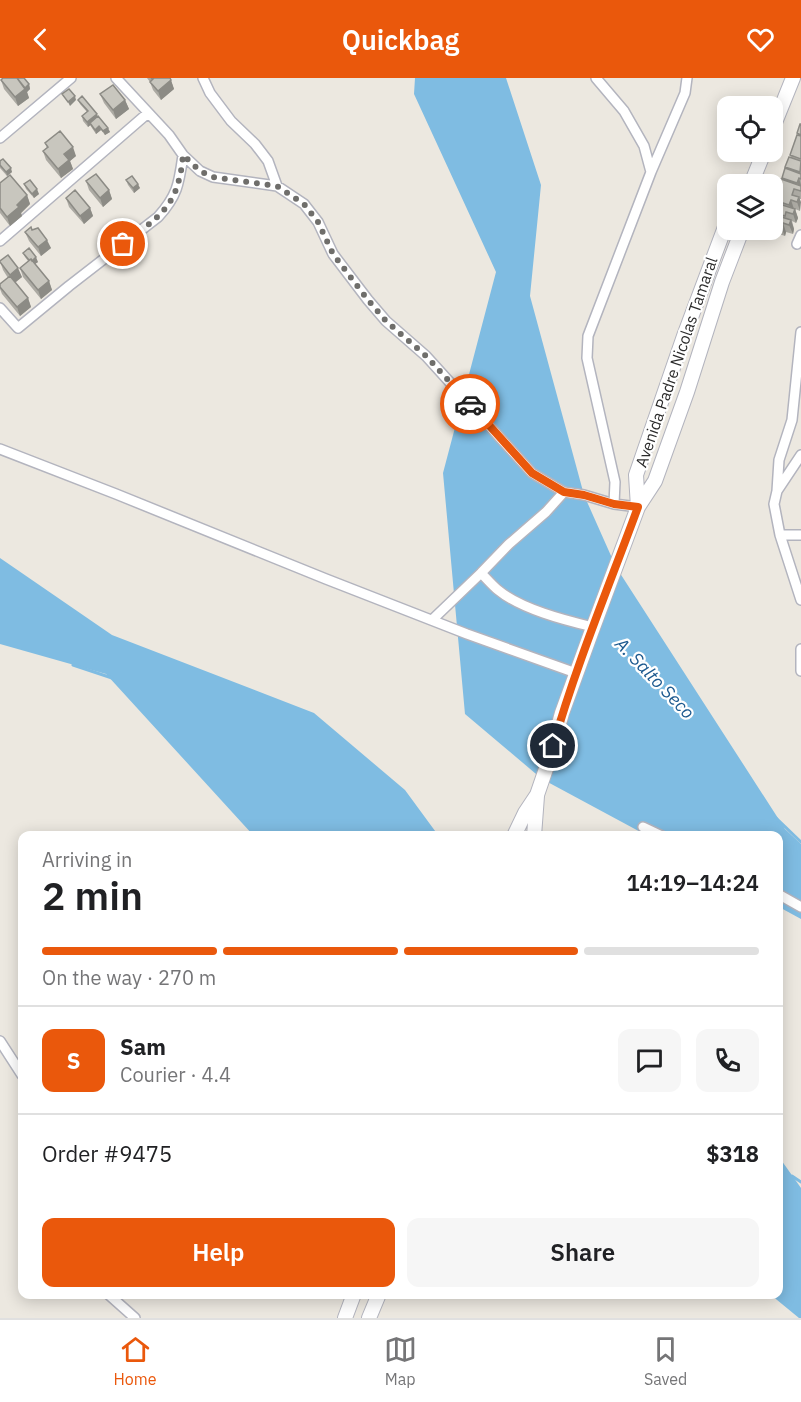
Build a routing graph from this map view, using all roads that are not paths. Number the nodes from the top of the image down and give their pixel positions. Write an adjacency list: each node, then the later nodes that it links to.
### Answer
1 (71, 78): 9 (street)
2 (116, 78): 8 (street)
3 (203, 78): 12 (street)
4 (597, 78): 11 (street)
5 (687, 78): 11 (street)
6 (793, 78): 7 (street)
7 (783, 103)
8 (148, 113): 10 (street); 15 (street)
9 (0, 138)
10 (183, 155): 12 (street); 16 (street)
11 (651, 172): 24 (street)
12 (277, 186): 23 (street)
13 (720, 240): 18 (street, Avenida Padre Nicolas Tamaral)
14 (738, 240): 19 (street, Avenida Padre Nicolas Tamaral)
15 (0, 241)
16 (0, 308)
17 (801, 332): 22 (street)
18 (684, 336): 19 (street); 25 (street, Avenida Padre Nicolas Tamaral)
19 (702, 343): 25 (street, Avenida Padre Nicolas Tamaral)
20 (0, 449): 30 (street)
21 (801, 455): 22 (street)
22 (777, 491): 27 (street)
23 (564, 492): 24 (street); 28 (street)
24 (614, 504): 25 (street)
25 (638, 507): 31 (street, Avenida Padre Nicolas Tamaral)
26 (801, 535): 27 (street)
27 (780, 536): 29 (street)
28 (482, 573): 30 (street); 31 (street)
29 (801, 600)
30 (432, 620): 34 (street)
31 (593, 627): 34 (street, Avenida Padre Nicolas Tamaral)
32 (801, 649): 33 (street)
33 (801, 671)
34 (576, 673): 35 (street, Avenida Padre Nicolas Tamaral)
35 (537, 795): 37 (street); 38 (street)
36 (643, 827): 39 (street)
37 (516, 831)
38 (534, 831)
39 (651, 831)
40 (783, 897): 41 (street)
41 (801, 908)
42 (0, 1041): 43 (street)
43 (18, 1069)
44 (114, 1299): 47 (street)
45 (352, 1299): 48 (street)
46 (377, 1299): 49 (street)
47 (135, 1318)
48 (345, 1318)
49 (369, 1318)

